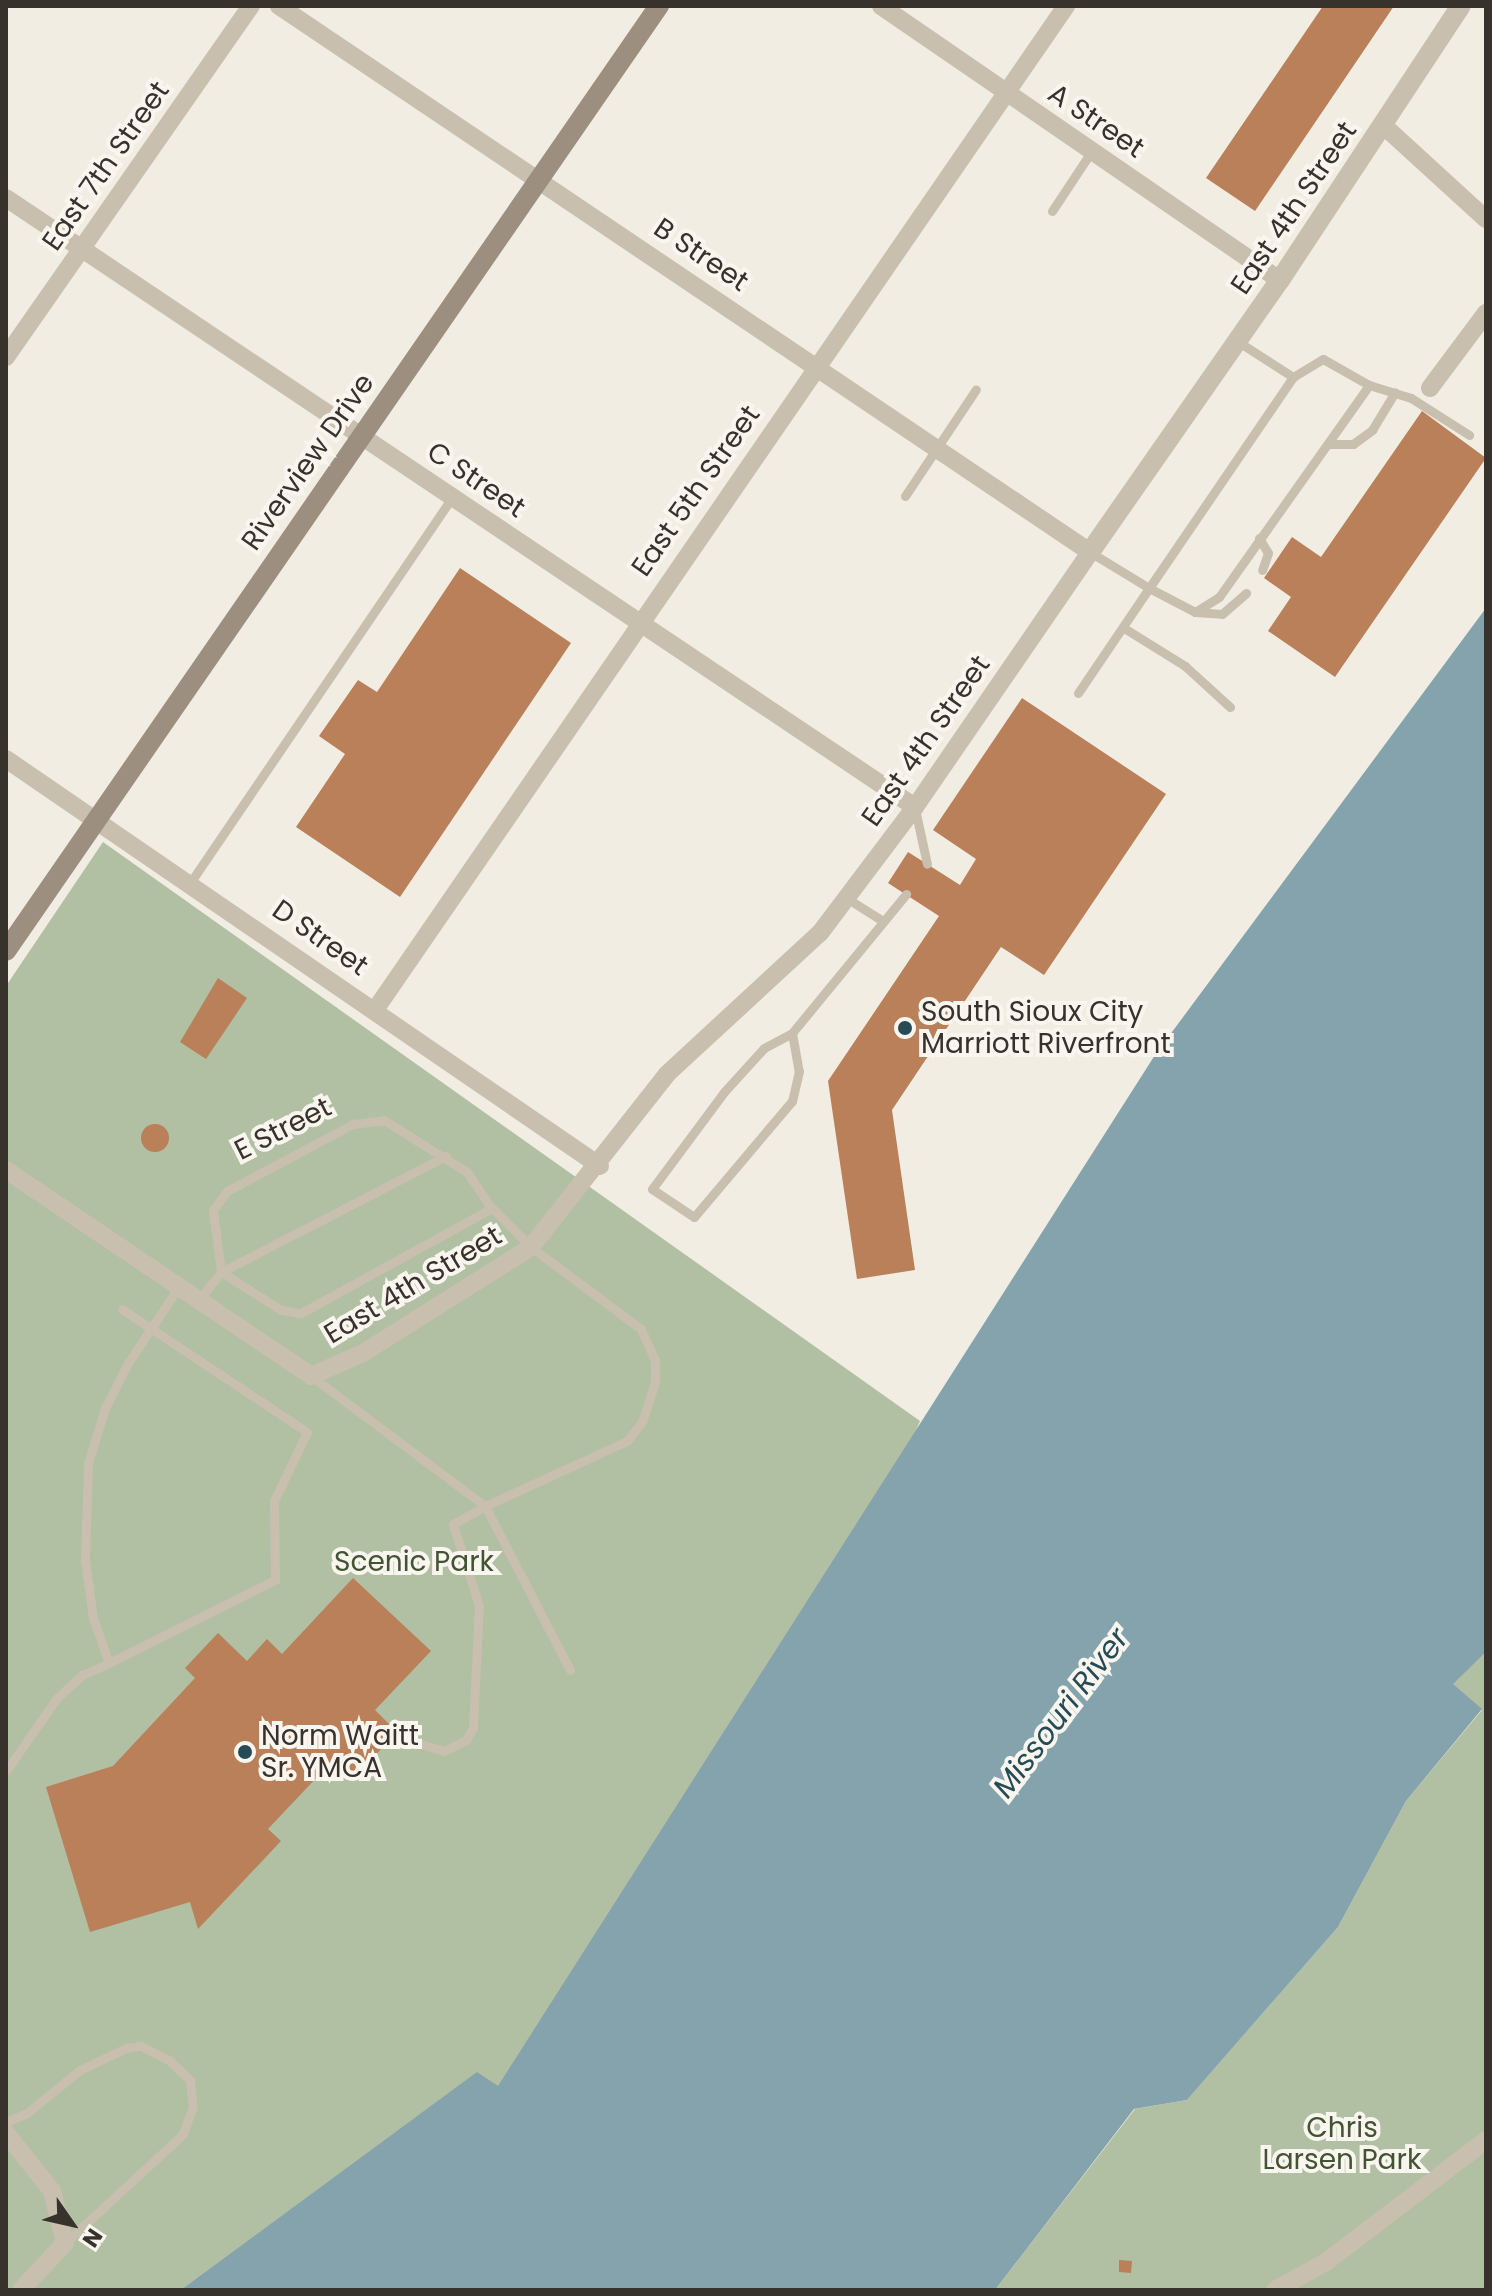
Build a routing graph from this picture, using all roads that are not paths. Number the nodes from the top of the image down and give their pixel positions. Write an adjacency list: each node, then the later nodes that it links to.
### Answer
1 (251, 6): 14 (street, East 7th Street)
2 (279, 6): 10 (street, B Street)
3 (659, 6): 10 (main road, Riverview Drive)
4 (881, 6): 7 (street, A Street)
5 (1066, 6): 7 (street, East 5th Street)
6 (1455, 8): 8 (street, East 4th Street)
7 (1007, 94): 9 (street, A Street); 19 (street, East 5th Street)
8 (1384, 126): 13 (street); 15 (street, East 4th Street)
9 (1091, 152): 12 (lane); 15 (street, A Street)
10 (541, 179): 19 (street, B Street); 25 (main road, Riverview Drive)
11 (6, 198): 14 (street, C Street)
12 (1052, 211)
13 (1486, 219)
14 (81, 250): 18 (street, East 7th Street); 25 (street, C Street)
15 (1280, 280): 17 (street, East 4th Street)
16 (1486, 313): 22 (street)
17 (1237, 341): 20 (lane); 32 (street, East 4th Street)
18 (6, 357)
19 (816, 368): 28 (street, B Street); 37 (street, East 5th Street)
20 (1293, 377): 21 (lane); 34 (lane)
21 (1369, 385): 24 (lane); 27 (lane)
22 (1430, 388)
23 (976, 389): 28 (lane)
24 (1395, 392): 26 (lane); 27 (lane)
25 (360, 434): 30 (street, C Street); 43 (main road, Riverview Drive)
26 (1469, 435)
27 (1328, 444): 31 (lane)
28 (936, 450): 29 (lane); 32 (street, B Street)
29 (905, 496)
30 (452, 498): 37 (street, C Street); 45 (lane)
31 (1259, 538): 33 (lane); 36 (lane)
32 (1090, 552): 34 (lane); 42 (street, East 4th Street)
33 (1262, 570)
34 (1149, 588): 36 (lane); 38 (lane)
35 (1246, 593): 36 (lane)
36 (1195, 612)
37 (638, 622): 42 (street, C Street); 50 (street, East 5th Street)
38 (1124, 628): 39 (lane); 40 (lane)
39 (1078, 693)
40 (1230, 707)
41 (6, 759): 43 (street, D Street)
42 (915, 807): 44 (lane); 47 (street, East 4th Street)
43 (96, 822): 45 (street, D Street); 49 (main road, Riverview Drive)
44 (927, 864)
45 (190, 883): 50 (street, D Street)
46 (906, 894): 48 (lane)
47 (848, 899): 48 (lane); 53 (street, East 4th Street)
48 (883, 921): 51 (lane)
49 (6, 951)
50 (375, 1010): 53 (street, D Street)
51 (792, 1033): 51 (lane)
52 (446, 1156): 55 (lane, E Street); 57 (lane); 57 (lane, E Street)
53 (600, 1166): 56 (street, East 4th Street)
54 (6, 1170): 58 (street)
55 (492, 1208): 56 (lane, E Street); 57 (lane)
56 (531, 1247): 62 (street, East 4th Street); 63 (lane, E Street)
57 (221, 1272): 59 (lane)
58 (180, 1285): 59 (street); 61 (lane)
59 (201, 1297): 62 (street)
60 (122, 1309): 61 (lane)
61 (152, 1327): 64 (lane); 64 (lane)
62 (311, 1376): 63 (lane)
63 (485, 1506): 65 (lane); 66 (lane, E Street)
64 (109, 1663): 67 (lane)
65 (570, 1670)
66 (393, 1736)
67 (6, 1771)
68 (6, 2122): 71 (lane)
69 (6, 2133): 71 (street)
70 (1486, 2140): 73 (street)
71 (65, 2243): 72 (street)
72 (21, 2290)
73 (1275, 2290)

